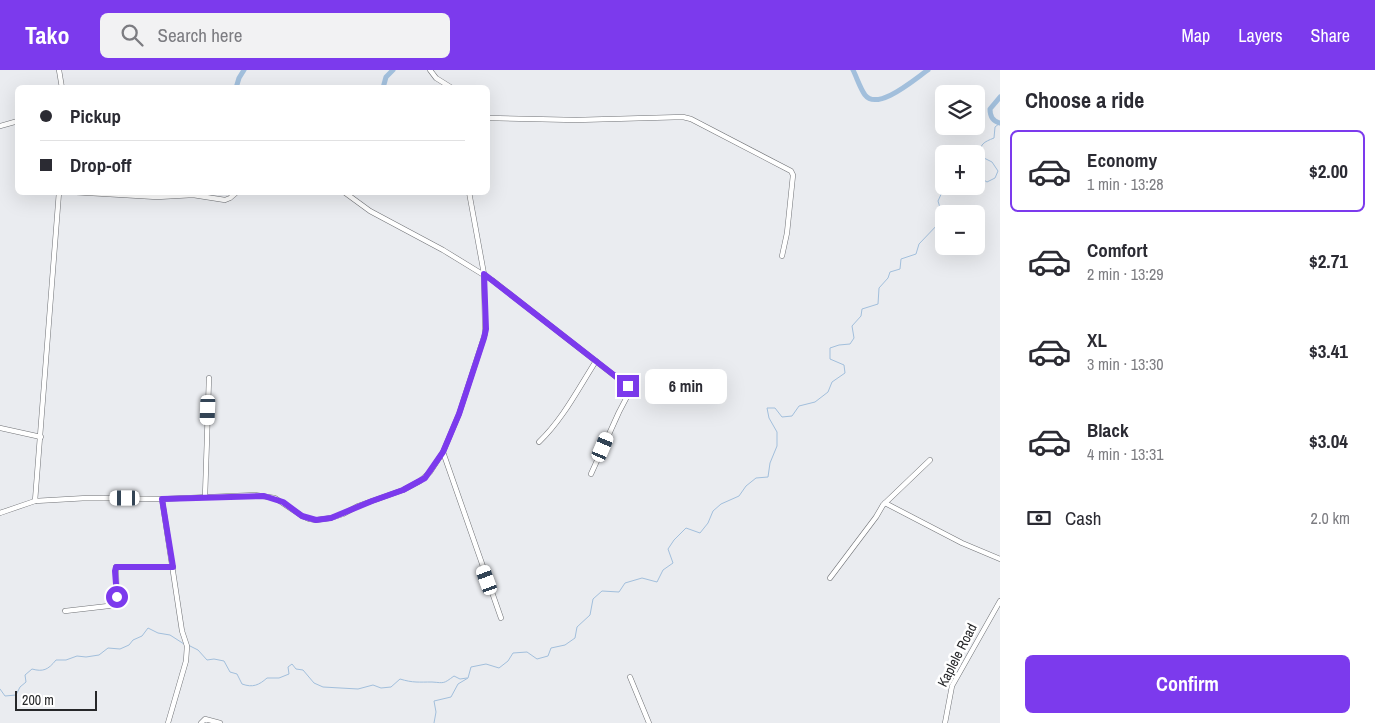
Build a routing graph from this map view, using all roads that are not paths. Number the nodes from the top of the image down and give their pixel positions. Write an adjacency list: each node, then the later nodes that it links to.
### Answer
1 (59, 70): 3 (street)
2 (430, 70): 4 (street)
3 (62, 85)
4 (447, 85)
5 (490, 118): 15 (street)
6 (15, 122): 7 (street)
7 (0, 126)
8 (59, 195): 20 (street)
9 (122, 195): 10 (street)
10 (193, 195)
11 (193, 195): 12 (street)
12 (234, 195)
13 (348, 195): 16 (street)
14 (470, 195): 16 (street)
15 (782, 256)
16 (484, 274): 17 (street); 22 (street)
17 (596, 361): 21 (street); 24 (street)
18 (209, 378): 25 (street)
19 (0, 428): 20 (street)
20 (41, 437): 27 (street)
21 (538, 442)
22 (443, 452): 25 (street); 35 (street)
23 (930, 460): 28 (street)
24 (591, 474)
25 (205, 497): 26 (street)
26 (162, 499): 27 (street); 31 (street)
27 (35, 501): 29 (street)
28 (885, 503): 30 (street); 32 (street)
29 (0, 513)
30 (1000, 560)
31 (173, 567): 34 (street); 37 (street)
32 (830, 578)
33 (1000, 601): 41 (street, Kaplele Road)
34 (65, 611)
35 (501, 618)
36 (630, 677): 40 (street)
37 (168, 723)
38 (201, 723): 39 (street)
39 (220, 723)
40 (649, 723)
41 (944, 723)

